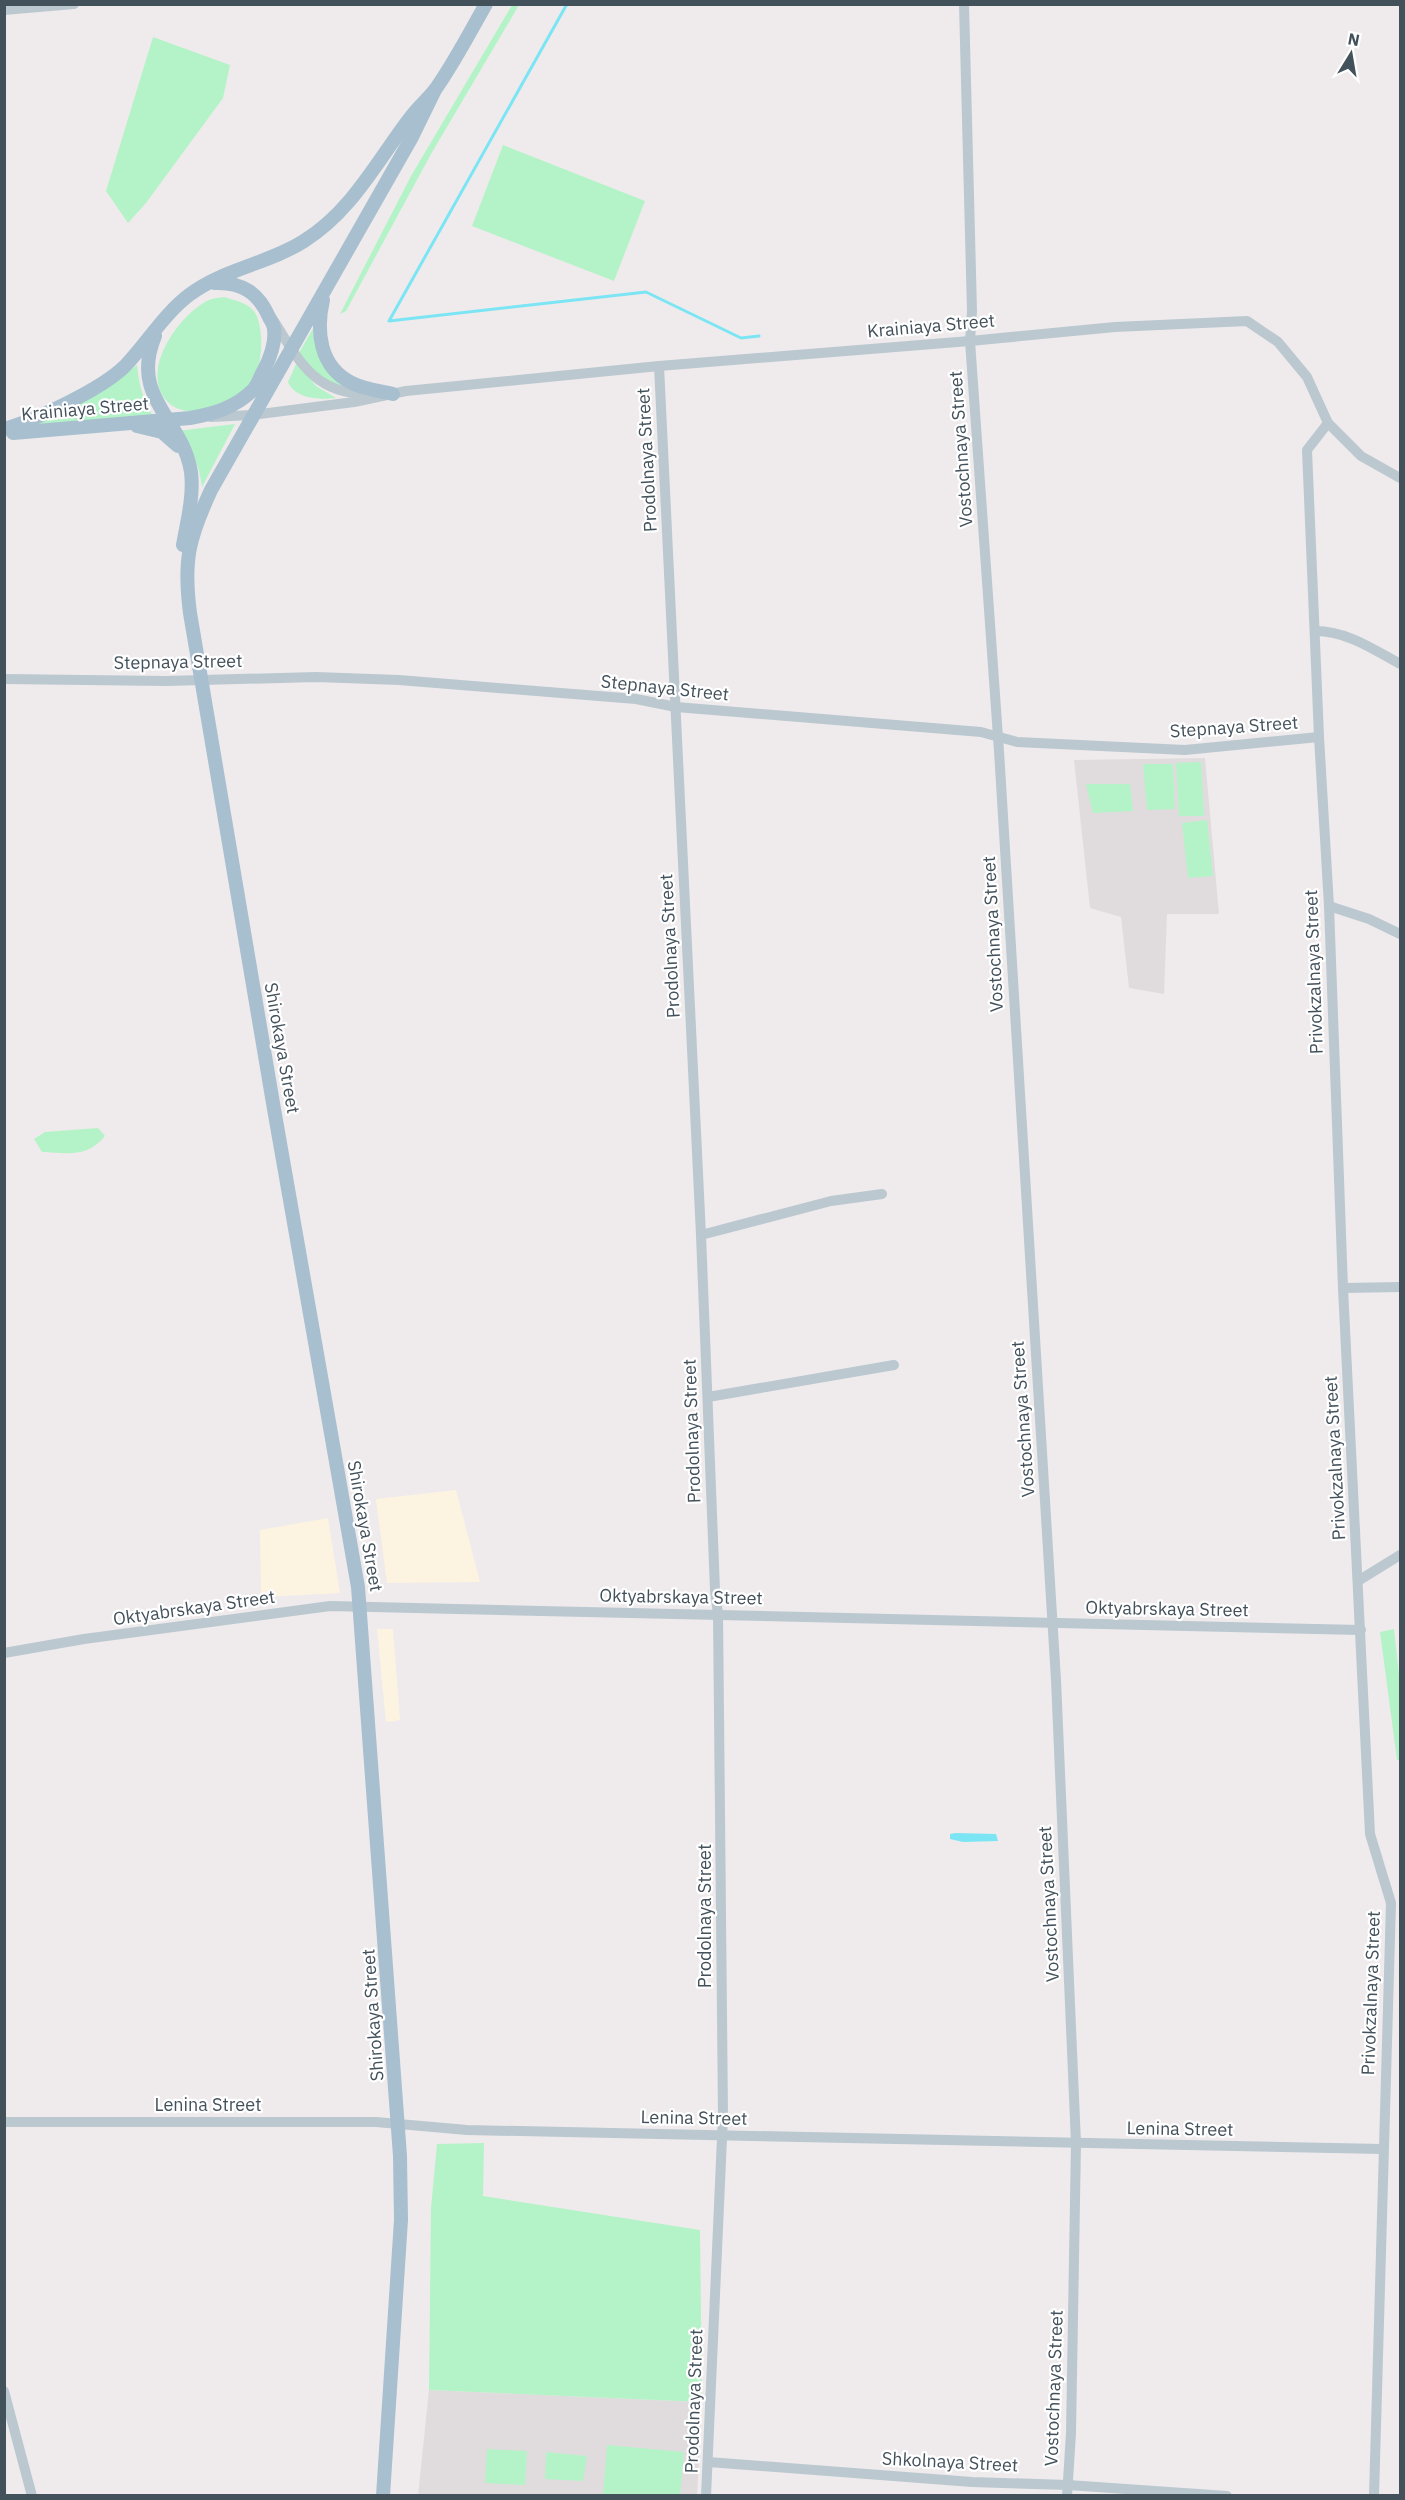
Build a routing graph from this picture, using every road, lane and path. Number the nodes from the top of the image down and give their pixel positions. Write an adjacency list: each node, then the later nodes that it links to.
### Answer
1 (74, 4): 4 (street)
2 (486, 4): 5 (main road)
3 (964, 4): 10 (street, Vostochnaya Street)
4 (4, 10)
5 (435, 90): 6 (main road); 7 (main road)
6 (210, 283): 8 (main road); 9 (main road)
7 (325, 288): 11 (main road); 15 (main road)
8 (263, 303): 11 (street); 12 (main road)
9 (159, 327): 18 (main road); 21 (main road)
10 (970, 341): 13 (street, Krainiaya Street); 20 (street, Krainiaya Street); 31 (street, Vostochnaya Street)
11 (291, 348): 14 (main road); 15 (street)
12 (269, 358): 14 (main road); 17 (main road)
13 (659, 366): 15 (street, Krainiaya Street); 30 (street, Prodolnaya Street)
14 (267, 390): 16 (main road)
15 (393, 394): 16 (street)
16 (252, 415): 17 (street); 25 (main road)
17 (190, 418): 18 (main road)
18 (168, 420): 19 (main road, Krainiaya Street); 23 (main road)
19 (117, 423): 22 (main road, Krainiaya Street); 23 (main road)
20 (1328, 423): 24 (street, Krainiaya Street); 26 (street, Privokzalnaya Street)
21 (4, 429)
22 (4, 434)
23 (184, 451): 25 (main road)
24 (1401, 478)
25 (186, 574): 29 (main road, Shirokaya Street)
26 (1315, 631): 27 (street); 32 (street, Privokzalnaya Street)
27 (1401, 664)
28 (4, 679): 29 (street, Stepnaya Street)
29 (201, 679): 30 (street, Stepnaya Street); 43 (main road, Shirokaya Street)
30 (676, 708): 31 (street, Stepnaya Street); 36 (street, Prodolnaya Street)
31 (997, 736): 32 (street, Stepnaya Street); 45 (street, Vostochnaya Street)
32 (1319, 736): 33 (street, Privokzalnaya Street)
33 (1329, 906): 34 (street); 38 (street, Privokzalnaya Street)
34 (1401, 934)
35 (882, 1194): 36 (street)
36 (701, 1235): 40 (street, Prodolnaya Street)
37 (1401, 1287): 38 (street)
38 (1342, 1288): 42 (street, Privokzalnaya Street)
39 (894, 1365): 40 (street)
40 (708, 1397): 44 (street, Prodolnaya Street)
41 (1401, 1555): 42 (street)
42 (1358, 1581): 46 (street, Privokzalnaya Street)
43 (361, 1608): 44 (street, Oktyabrskaya Street); 47 (street, Oktyabrskaya Street); 49 (main road, Shirokaya Street)
44 (718, 1614): 45 (street, Oktyabrskaya Street); 50 (street, Prodolnaya Street)
45 (1052, 1623): 46 (street, Oktyabrskaya Street); 51 (street, Vostochnaya Street)
46 (1361, 1630): 52 (street, Privokzalnaya Street)
47 (4, 1653)
48 (4, 2122): 49 (street, Lenina Street)
49 (399, 2124): 50 (street, Lenina Street); 57 (main road, Shirokaya Street)
50 (722, 2135): 51 (street, Lenina Street); 54 (street, Prodolnaya Street)
51 (1076, 2143): 52 (street, Lenina Street); 55 (street, Vostochnaya Street)
52 (1382, 2150): 60 (street, Privokzalnaya Street)
53 (4, 2391): 56 (street)
54 (708, 2462): 55 (street, Shkolnaya Street); 58 (street, Prodolnaya Street)
55 (1068, 2490): 59 (street, Shkolnaya Street)
56 (32, 2496)
57 (383, 2496)
58 (706, 2496)
59 (1227, 2496)
60 (1374, 2496)

